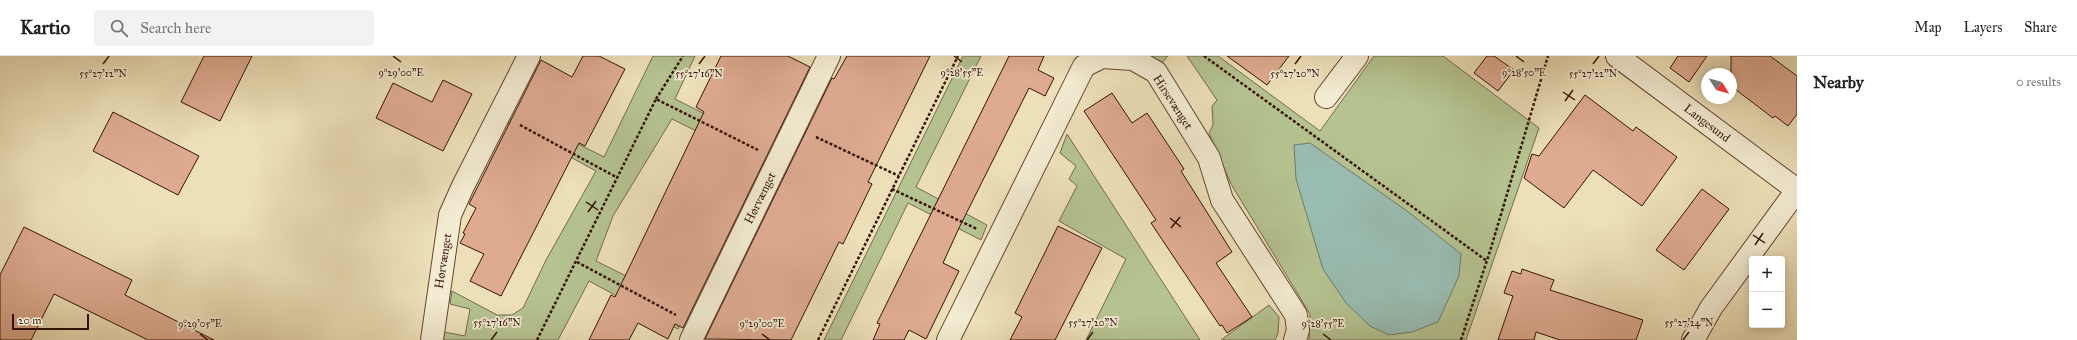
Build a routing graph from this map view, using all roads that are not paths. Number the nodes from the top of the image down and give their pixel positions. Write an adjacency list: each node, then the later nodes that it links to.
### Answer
1 (529, 56): 8 (street, Hørvænget)
2 (829, 56): 7 (street, Hørvænget)
3 (1357, 56): 5 (street)
4 (1617, 56): 6 (street, Langesund)
5 (1326, 97)
6 (1797, 190): 11 (street)
7 (694, 333)
8 (432, 340)
9 (948, 340): 10 (street, Hirsevænget)
10 (1295, 340)
11 (1692, 340)

